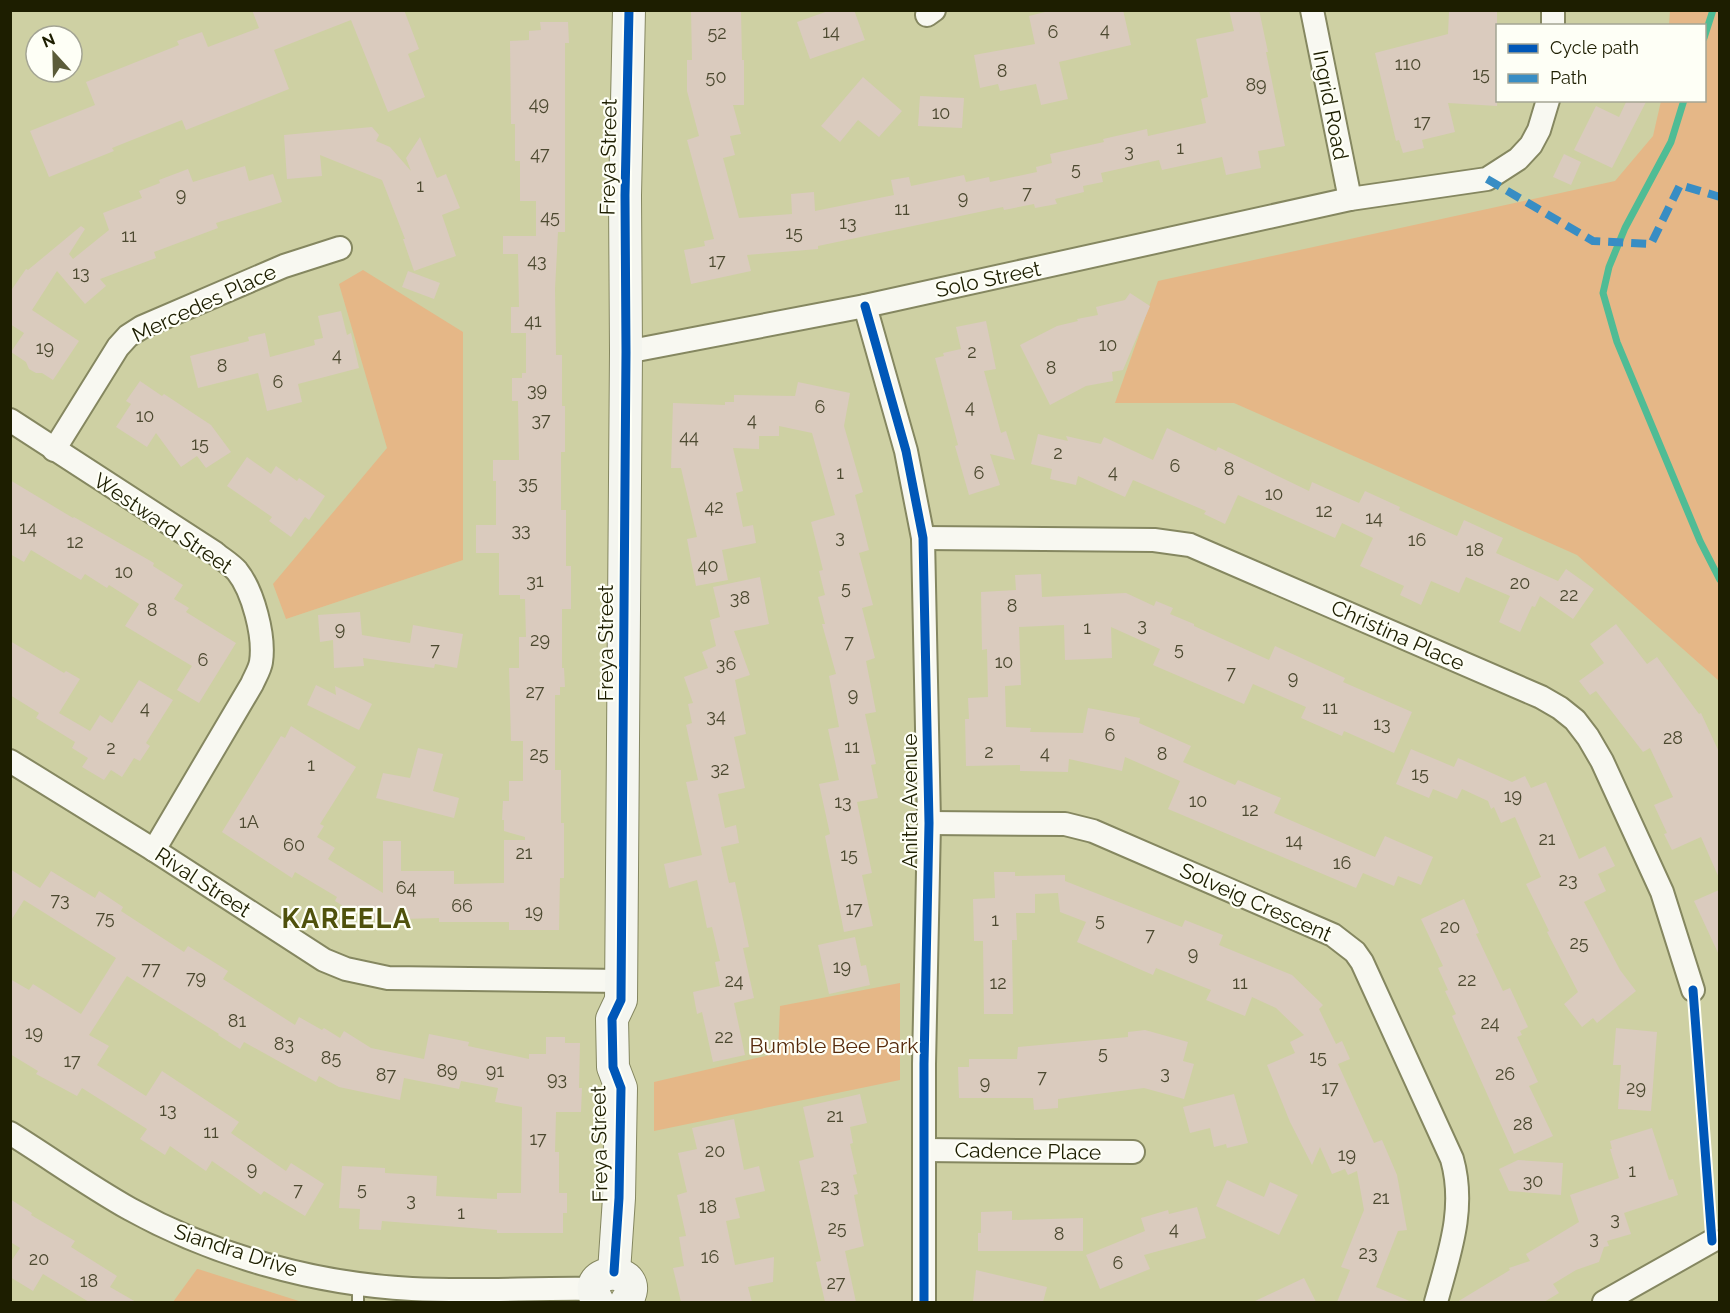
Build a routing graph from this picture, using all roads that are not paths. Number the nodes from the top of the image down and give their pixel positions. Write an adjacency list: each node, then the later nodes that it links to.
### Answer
1 (629, 10): 7 (street, Freya Street)
2 (1312, 10): 4 (street, Ingrid Road)
3 (1547, 102): 4 (street, Solo Street)
4 (1350, 199): 6 (street, Solo Street)
5 (340, 248): 9 (street, Mercedes Place)
6 (865, 306): 7 (street, Solo Street); 10 (street, Anitra Avenue)
7 (626, 352): 15 (street, Freya Street)
8 (10, 420): 9 (street, Westward Street)
9 (54, 450): 13 (street, Westward Street)
10 (923, 538): 12 (street, Anitra Avenue); 14 (street, Christina Place)
11 (10, 761): 13 (street, Rival Street)
12 (929, 823): 17 (street, Anitra Avenue); 24 (street, Solveig Crescent)
13 (154, 850): 15 (street, Rival Street)
14 (1693, 990)
15 (621, 991): 20 (street, Freya Street)
16 (10, 1133): 21 (street, Siandra Drive)
17 (924, 1150): 18 (street, Cadence Place); 23 (street, Anitra Avenue)
18 (1133, 1152)
19 (1712, 1241): 25 (street)
20 (602, 1288): 21 (street, Siandra Drive); 22 (street)
21 (358, 1293)
22 (626, 1302)
23 (924, 1302)
24 (1436, 1302)
25 (1604, 1302)

